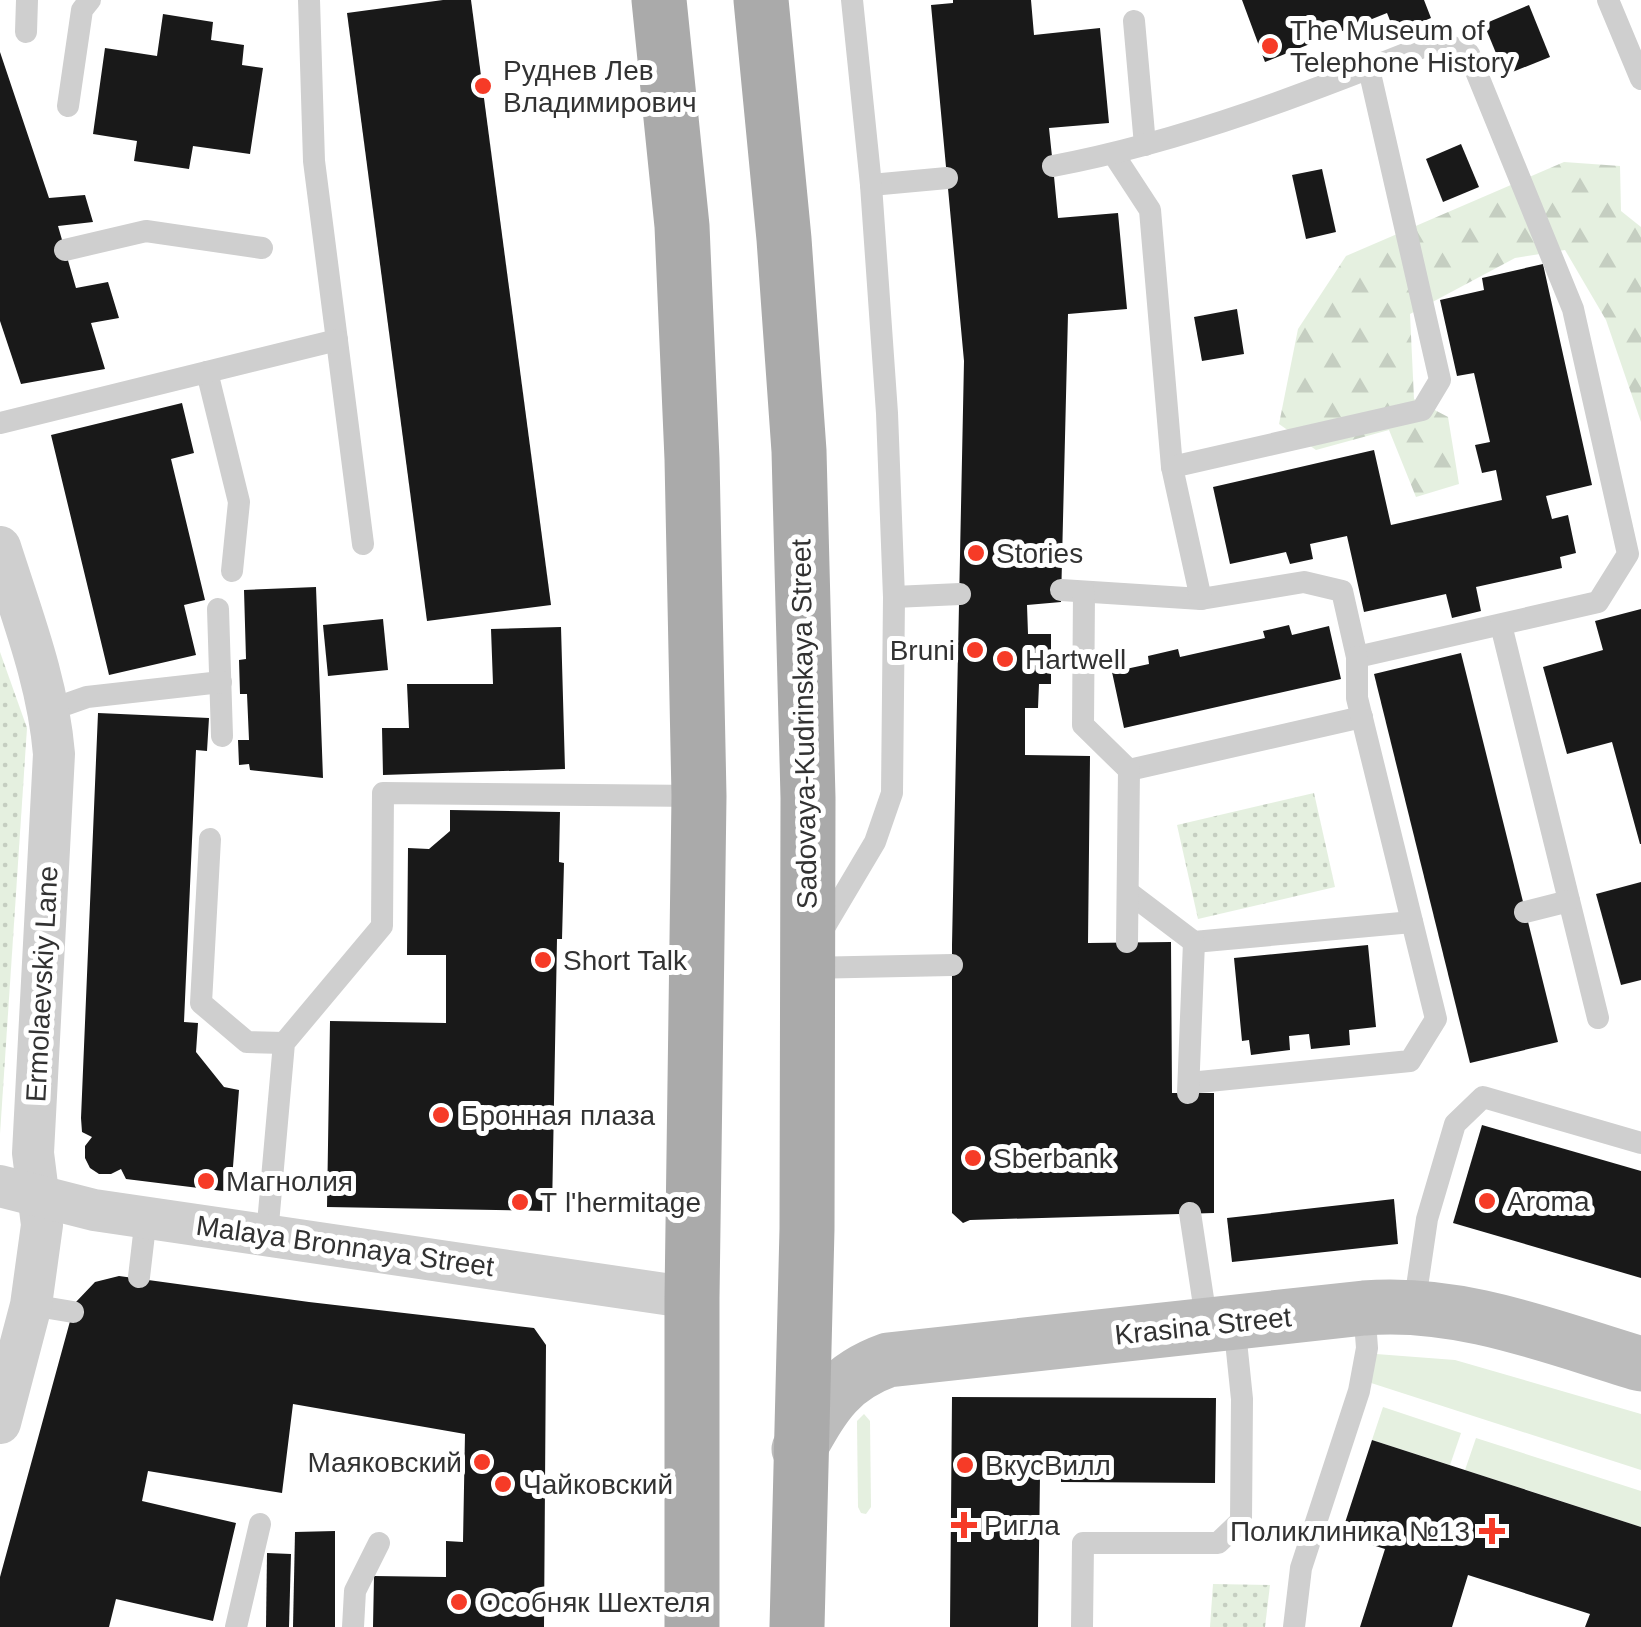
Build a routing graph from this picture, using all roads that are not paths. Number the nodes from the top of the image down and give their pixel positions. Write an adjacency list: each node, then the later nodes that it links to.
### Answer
1 (26, 0): 9 (lane)
2 (90, 0): 12 (lane)
3 (308, 0): 20 (lane)
4 (659, 0): 38 (main road)
5 (761, 0): 46 (main road, Sadovaya-Kudrinskaya Street)
6 (852, 0): 17 (lane)
7 (1608, 0): 11 (lane)
8 (1134, 21): 13 (lane)
9 (26, 32)
10 (1370, 68): 13 (lane); 23 (lane); 31 (lane)
11 (1641, 80)
12 (68, 106)
13 (1145, 145): 14 (lane)
14 (1114, 155): 15 (lane); 23 (lane)
15 (1053, 166)
16 (947, 178): 17 (lane)
17 (871, 185): 28 (lane)
18 (262, 248): 19 (lane)
19 (65, 250)
20 (337, 340): 21 (lane); 24 (lane)
21 (207, 372): 22 (lane); 26 (lane)
22 (0, 423)
23 (1172, 467): 29 (lane)
24 (364, 544)
25 (0, 547): 34 (street, Ermolaevskiy Lane)
26 (232, 571)
27 (960, 594): 28 (lane)
28 (894, 597): 46 (lane)
29 (1200, 599): 32 (lane); 37 (lane)
30 (218, 609): 33 (lane)
31 (1501, 624): 32 (lane); 41 (lane)
32 (1357, 657): 35 (lane)
33 (220, 682): 34 (lane); 36 (lane)
34 (50, 710): 51 (street, Ermolaevskiy Lane)
35 (1362, 716): 37 (lane); 43 (lane)
36 (222, 736)
37 (1129, 770): 40 (lane)
38 (699, 796): 49 (lane); 56 (main road)
39 (210, 839): 49 (lane)
40 (1128, 892): 44 (lane); 45 (lane)
41 (1569, 900): 42 (lane); 48 (lane)
42 (1525, 912)
43 (1422, 931): 45 (lane); 45 (lane)
44 (1127, 942)
45 (1186, 954)
46 (806, 963): 47 (lane); 63 (main road, Sadovaya-Kudrinskaya Street)
47 (952, 965)
48 (1598, 1018)
49 (284, 1043): 54 (lane)
50 (1641, 1143): 58 (lane)
51 (20, 1191): 53 (street, Malaya Bronnaya Street); 57 (street, Ermolaevskiy Lane)
52 (1190, 1214): 60 (lane)
53 (146, 1217): 54 (street, Malaya Bronnaya Street); 55 (lane)
54 (267, 1235): 56 (street, Malaya Bronnaya Street)
55 (139, 1277)
56 (692, 1298): 68 (main road)
57 (31, 1305): 59 (lane); 62 (street, Ermolaevskiy Lane)
58 (1389, 1308): 60 (street, Krasina Street); 61 (street, Krasina Street); 71 (lane)
59 (73, 1312)
60 (1220, 1324): 63 (street, Krasina Street); 70 (lane)
61 (1641, 1364)
62 (0, 1423)
63 (799, 1449): 69 (main road, Sadovaya-Kudrinskaya Street)
64 (260, 1524): 66 (lane)
65 (379, 1543): 67 (lane)
66 (236, 1627)
67 (353, 1627)
68 (692, 1627)
69 (797, 1627)
70 (1082, 1627)
71 (1294, 1627)

